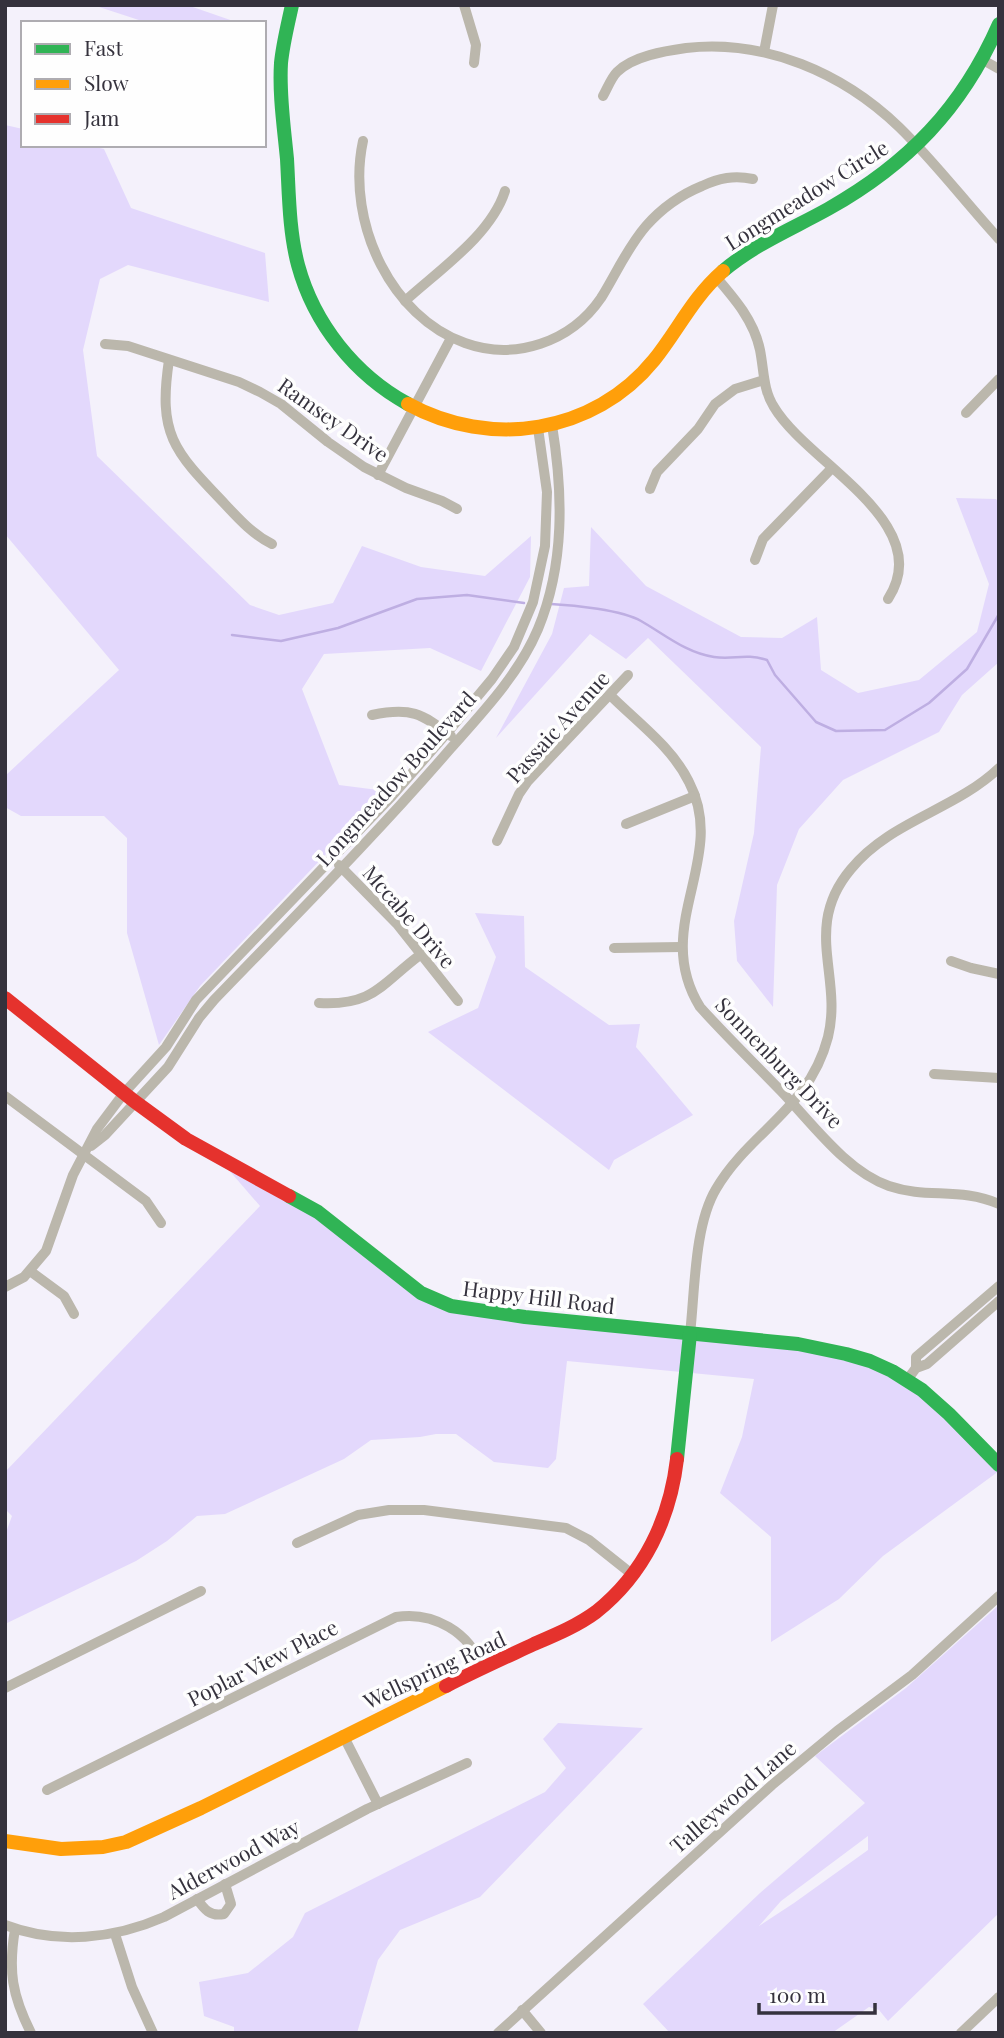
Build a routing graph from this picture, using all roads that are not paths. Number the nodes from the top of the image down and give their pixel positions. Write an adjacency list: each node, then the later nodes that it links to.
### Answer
1 (292, 5): 22 (street, Longmeadow Circle)
2 (464, 5): 7 (street)
3 (773, 5): 5 (street)
4 (999, 24): 6 (street, Longmeadow Circle)
5 (764, 52): 9 (street); 11 (street)
6 (983, 60): 8 (street); 11 (street, Longmeadow Circle)
7 (474, 63)
8 (999, 69)
9 (603, 96)
10 (363, 141): 16 (street)
11 (918, 148): 14 (street); 15 (street, Longmeadow Circle)
12 (753, 179): 17 (street)
13 (505, 191): 16 (street)
14 (999, 239)
15 (716, 277): 21 (street); 24 (street, Longmeadow Circle)
16 (405, 301): 17 (street)
17 (451, 338): 22 (street)
18 (106, 344): 19 (street, Ramsey Drive)
19 (169, 359): 26 (street, Ramsey Drive); 29 (street)
20 (999, 379): 23 (street)
21 (764, 380): 25 (street); 27 (street)
22 (414, 409): 24 (street, Longmeadow Circle); 26 (street)
23 (966, 413)
24 (545, 426): 35 (street, Longmeadow Boulevard); 36 (street, Longmeadow Boulevard)
25 (831, 469): 30 (street); 31 (street)
26 (378, 475): 28 (street, Ramsey Drive)
27 (650, 489)
28 (457, 509)
29 (272, 544)
30 (755, 560)
31 (888, 599)
32 (628, 675): 33 (street, Passaic Avenue)
33 (610, 695): 38 (street, Sonnenburg Drive); 40 (street, Passaic Avenue)
34 (372, 715): 35 (street)
35 (447, 733): 36 (street); 41 (street, Longmeadow Boulevard)
36 (457, 741): 42 (street, Longmeadow Boulevard)
37 (999, 768): 55 (street)
38 (695, 796): 39 (street); 43 (street, Sonnenburg Drive)
39 (626, 824)
40 (497, 841)
41 (332, 858): 42 (street, Mccabe Drive); 54 (street, Longmeadow Boulevard)
42 (341, 867): 45 (street, Mccabe Drive); 54 (street, Longmeadow Boulevard)
43 (681, 947): 44 (street); 55 (street, Sonnenburg Drive)
44 (614, 948)
45 (420, 955): 49 (street, Mccabe Drive); 50 (street)
46 (951, 961): 47 (street)
47 (999, 974)
48 (5, 998): 54 (street, Happy Hill Road)
49 (458, 1002)
50 (318, 1003)
51 (934, 1074): 52 (street)
52 (999, 1078)
53 (5, 1096): 56 (street)
54 (129, 1097): 56 (street); 64 (street, Happy Hill Road)
55 (793, 1104): 57 (street, Sonnenburg Drive); 64 (street)
56 (85, 1152): 58 (street); 59 (street)
57 (999, 1203)
58 (161, 1223)
59 (30, 1271): 61 (street); 63 (street)
60 (999, 1286): 65 (street)
61 (5, 1287)
62 (999, 1301): 65 (street)
63 (74, 1314)
64 (690, 1334): 65 (street, Happy Hill Road); 68 (street, Wellspring Road)
65 (911, 1374): 66 (street, Happy Hill Road)
66 (999, 1465)
67 (297, 1543): 68 (street)
68 (633, 1575): 71 (street, Wellspring Road)
69 (201, 1591): 72 (street)
70 (999, 1596): 83 (street, Talleywood Lane)
71 (482, 1668): 73 (street, Wellspring Road); 75 (street, Poplar View Place)
72 (5, 1688)
73 (343, 1735): 76 (street); 77 (street, Wellspring Road)
74 (467, 1763): 76 (street, Alderwood Way)
75 (47, 1790)
76 (378, 1804): 78 (street, Alderwood Way)
77 (5, 1840)
78 (225, 1884): 79 (street, Alderwood Way); 79 (street)
79 (197, 1899): 81 (street, Alderwood Way)
80 (10, 1927): 81 (street, Alderwood Way); 84 (street)
81 (115, 1934): 85 (street)
82 (999, 1997): 88 (street)
83 (522, 2010): 86 (street, Talleywood Lane); 87 (street)
84 (31, 2033)
85 (153, 2033)
86 (498, 2033)
87 (541, 2033)
88 (961, 2033)

